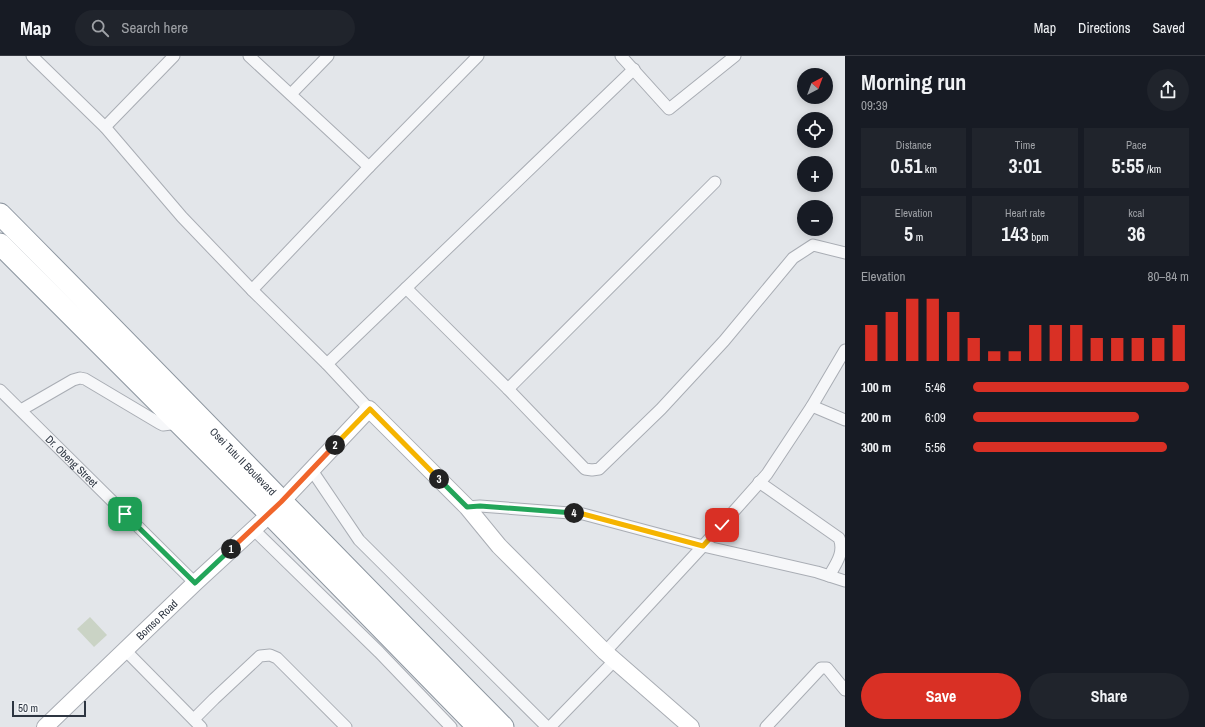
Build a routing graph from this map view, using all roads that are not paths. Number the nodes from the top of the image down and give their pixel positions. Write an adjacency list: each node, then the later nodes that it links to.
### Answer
1 (32, 56): 10 (street)
2 (174, 56): 10 (street)
3 (249, 56): 9 (street)
4 (328, 56): 9 (street)
5 (478, 56): 11 (street)
6 (621, 56): 8 (street)
7 (735, 56): 8 (street)
8 (634, 69): 16 (street)
9 (291, 94): 11 (street)
10 (105, 127): 17 (street)
11 (369, 167): 17 (street)
12 (715, 182): 20 (street)
13 (0, 214): 30 (highway, Osei Tutu II Boulevard)
14 (0, 244): 26 (highway, Osei Tutu II Boulevard)
15 (845, 253): 20 (street)
16 (406, 288): 19 (street); 20 (street)
17 (252, 290): 19 (street)
18 (845, 350): 22 (street)
19 (327, 364): 23 (street)
20 (508, 389)
21 (0, 390): 24 (street, Dr. Obeng Street)
22 (812, 406): 25 (street); 28 (street)
23 (370, 409): 27 (street, Bomso Road); 29 (street)
24 (21, 410): 26 (street); 35 (street, Dr. Obeng Street)
25 (845, 420)
26 (179, 423): 30 (highway, Osei Tutu II Boulevard)
27 (311, 469): 30 (street, Bomso Road); 45 (street)
28 (760, 482): 32 (street); 33 (street)
29 (467, 507): 32 (street); 37 (street)
30 (275, 508): 31 (street, Bomso Road); 43 (highway, Osei Tutu II Boulevard); 44 (highway, Osei Tutu II Boulevard)
31 (253, 529): 35 (street, Bomso Road); 42 (street)
32 (703, 546): 33 (street); 37 (street)
33 (829, 576): 34 (street)
34 (845, 581)
35 (195, 583): 36 (street, Bomso Road)
36 (125, 650): 39 (street); 40 (street, Bomso Road)
37 (610, 656): 46 (street); 47 (street)
38 (845, 690): 48 (street)
39 (197, 723): 41 (street)
40 (45, 727)
41 (346, 727)
42 (451, 727)
43 (478, 727)
44 (503, 727)
45 (547, 727)
46 (550, 727)
47 (691, 727)
48 (766, 727)

